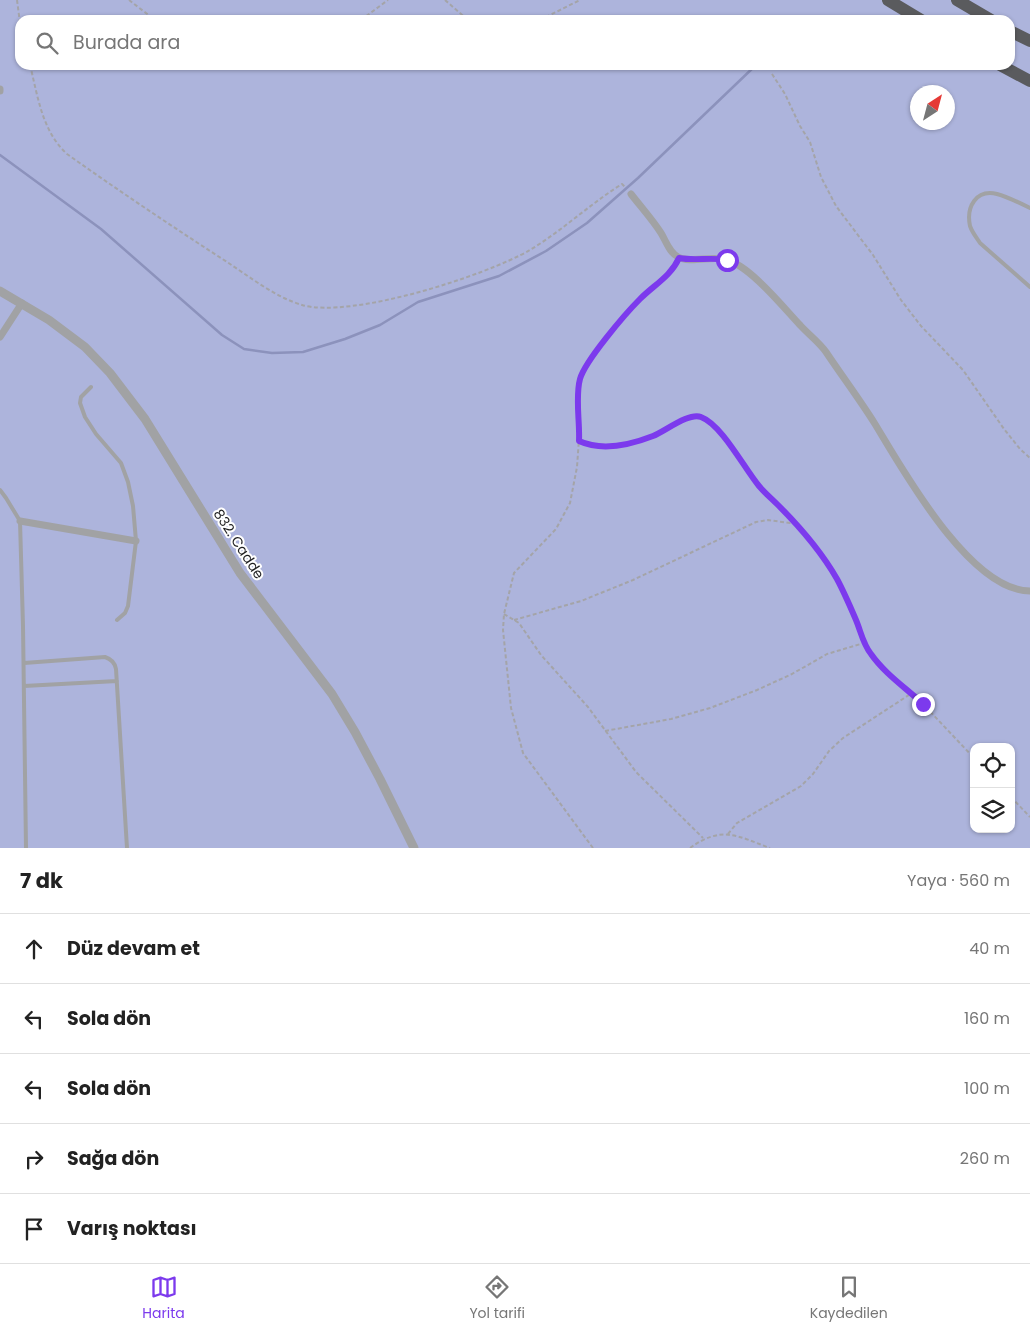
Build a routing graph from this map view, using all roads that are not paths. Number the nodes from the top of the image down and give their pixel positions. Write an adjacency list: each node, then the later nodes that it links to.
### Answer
1 (888, 0): 3 (highway)
2 (957, 0): 4 (highway)
3 (912, 15)
4 (982, 15)
5 (1015, 34): 6 (highway)
6 (1030, 41)
7 (1009, 70): 8 (highway)
8 (1030, 81)
9 (631, 194): 19 (street)
10 (1030, 208): 11 (lane)
11 (1030, 287)
12 (0, 292): 13 (street, 832. Cadde)
13 (22, 303): 14 (street); 26 (street, 832. Cadde)
14 (0, 337)
15 (92, 387): 18 (lane)
16 (0, 490): 17 (lane)
17 (20, 521): 18 (street); 21 (lane)
18 (136, 541): 20 (lane)
19 (1030, 591)
20 (117, 620)
21 (24, 663): 22 (lane); 23 (lane)
22 (117, 682): 23 (lane); 25 (lane)
23 (24, 686): 24 (lane)
24 (26, 848)
25 (127, 848)
26 (414, 848)

